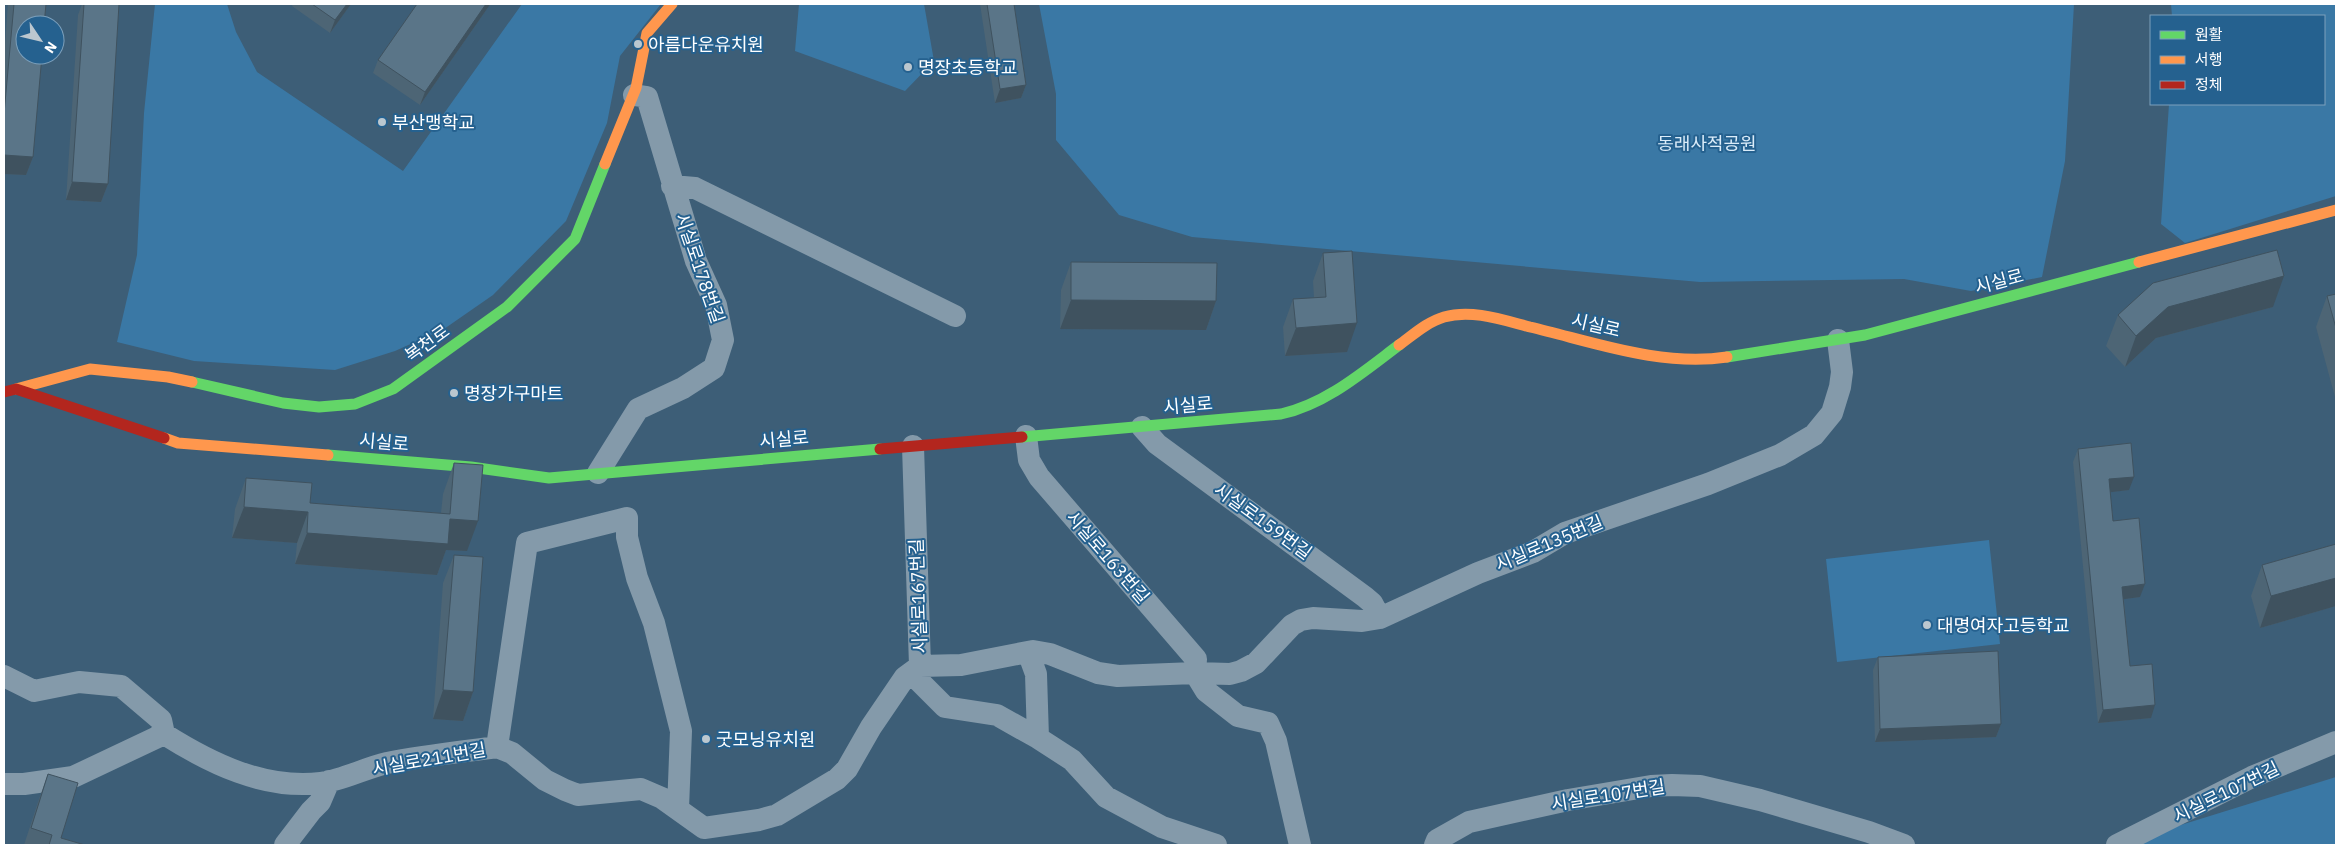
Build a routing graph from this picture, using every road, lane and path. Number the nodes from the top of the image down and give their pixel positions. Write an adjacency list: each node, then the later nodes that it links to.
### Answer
1 (672, 4): 2 (main road, 복천로)
2 (634, 95): 3 (street, 시실로178번길); 7 (main road, 복천로)
3 (672, 186): 5 (street, 시실로178번길); 12 (street, 시실로178번길)
4 (2336, 210): 6 (main road, 시실로)
5 (955, 316)
6 (1838, 340): 9 (main road, 시실로); 13 (street, 시실로135번길)
7 (16, 389): 8 (main road); 12 (main road, 시실로)
8 (4, 392)
9 (1142, 427): 10 (main road, 시실로); 13 (street, 시실로159번길)
10 (1026, 436): 11 (main road, 시실로); 16 (street, 시실로163번길)
11 (913, 446): 12 (main road, 시실로); 15 (street, 시실로167번길)
12 (598, 473)
13 (1380, 618): 16 (street, 시실로135번길)
14 (1028, 652): 15 (street, 시실로167번길); 16 (street, 시실로167번길); 19 (street)
15 (920, 666): 19 (street); 24 (street, 시실로211번길)
16 (1195, 672): 27 (street)
17 (4, 676): 18 (street, 시실로211번길)
18 (164, 734): 22 (street, 시실로211번길); 23 (street)
19 (1038, 738): 26 (street)
20 (2336, 742): 30 (street, 시실로107번길)
21 (496, 747): 22 (street, 시실로211번길); 24 (street, 시실로211번길); 24 (street)
22 (329, 781): 25 (street)
23 (4, 784)
24 (678, 809)
25 (285, 845)
26 (1216, 845)
27 (1300, 845)
28 (1434, 845): 29 (street, 시실로107번길)
29 (1904, 845)
30 (2116, 845)

